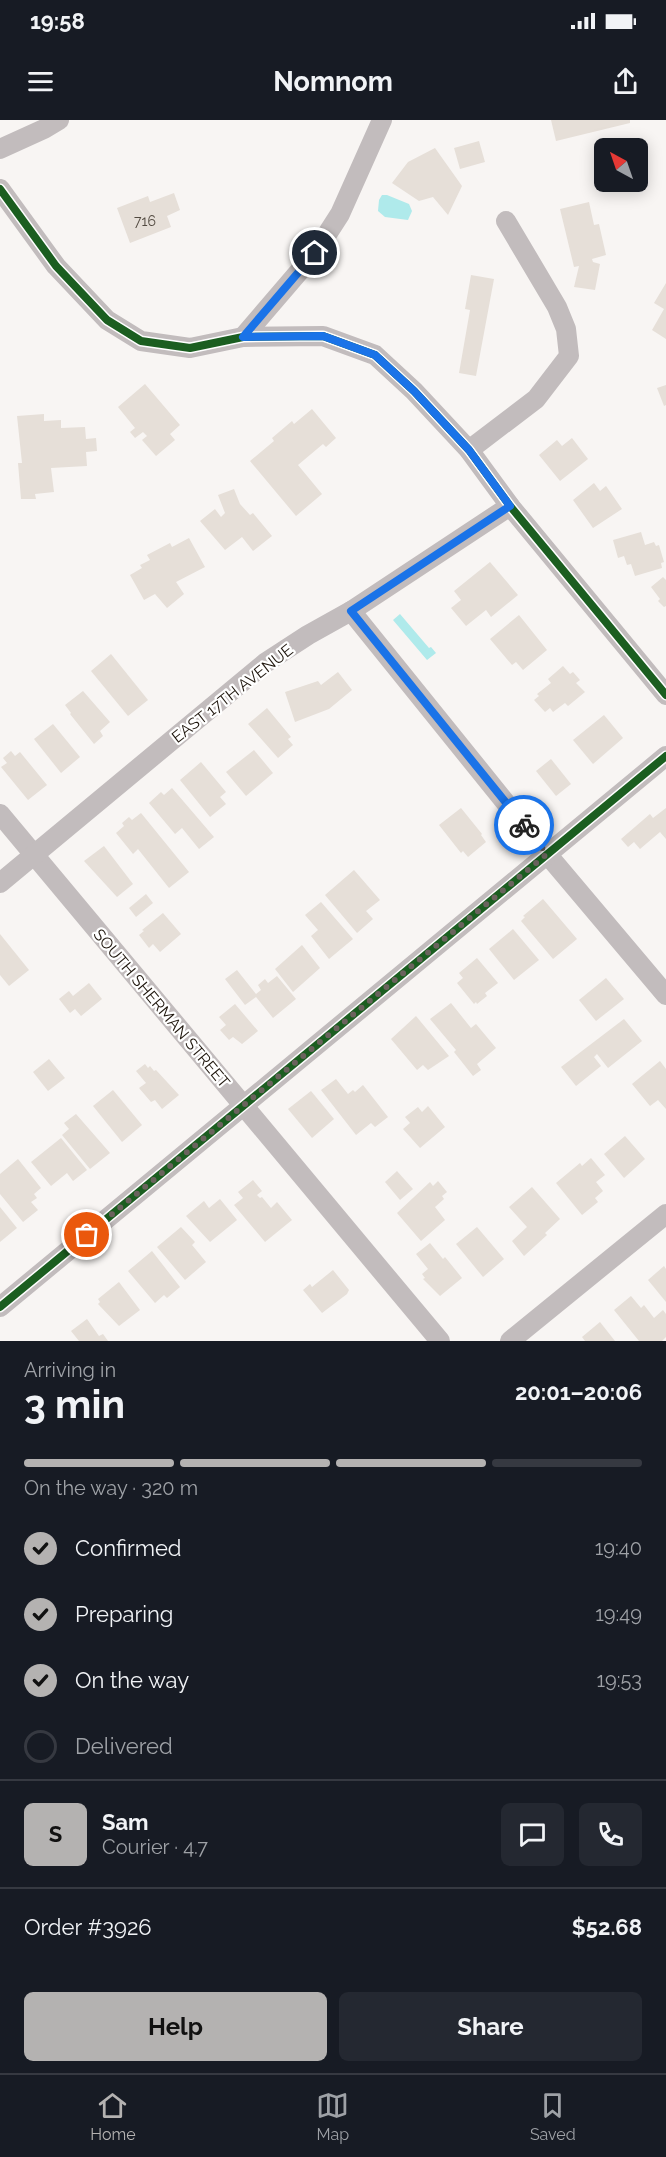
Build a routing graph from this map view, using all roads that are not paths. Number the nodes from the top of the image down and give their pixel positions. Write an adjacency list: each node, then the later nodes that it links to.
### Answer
1 (59, 120): 3 (street)
2 (382, 120): 6 (street)
3 (0, 149)
4 (0, 189): 6 (street)
5 (506, 221): 7 (street)
6 (243, 337): 7 (street)
7 (469, 450): 8 (street)
8 (510, 506): 9 (street, EAST 17TH AVENUE); 10 (street)
9 (351, 611): 13 (street); 14 (street, EAST 17TH AVENUE)
10 (666, 695)
11 (666, 756): 13 (street)
12 (0, 814): 14 (street, SOUTH SHERMAN STREET)
13 (547, 854): 16 (street); 17 (street)
14 (34, 855): 15 (street, EAST 17TH AVENUE); 17 (street, SOUTH SHERMAN STREET)
15 (0, 883)
16 (666, 995)
17 (244, 1106): 19 (street); 20 (street, SOUTH SHERMAN STREET)
18 (666, 1214): 21 (street)
19 (0, 1307)
20 (440, 1341)
21 (510, 1341)

